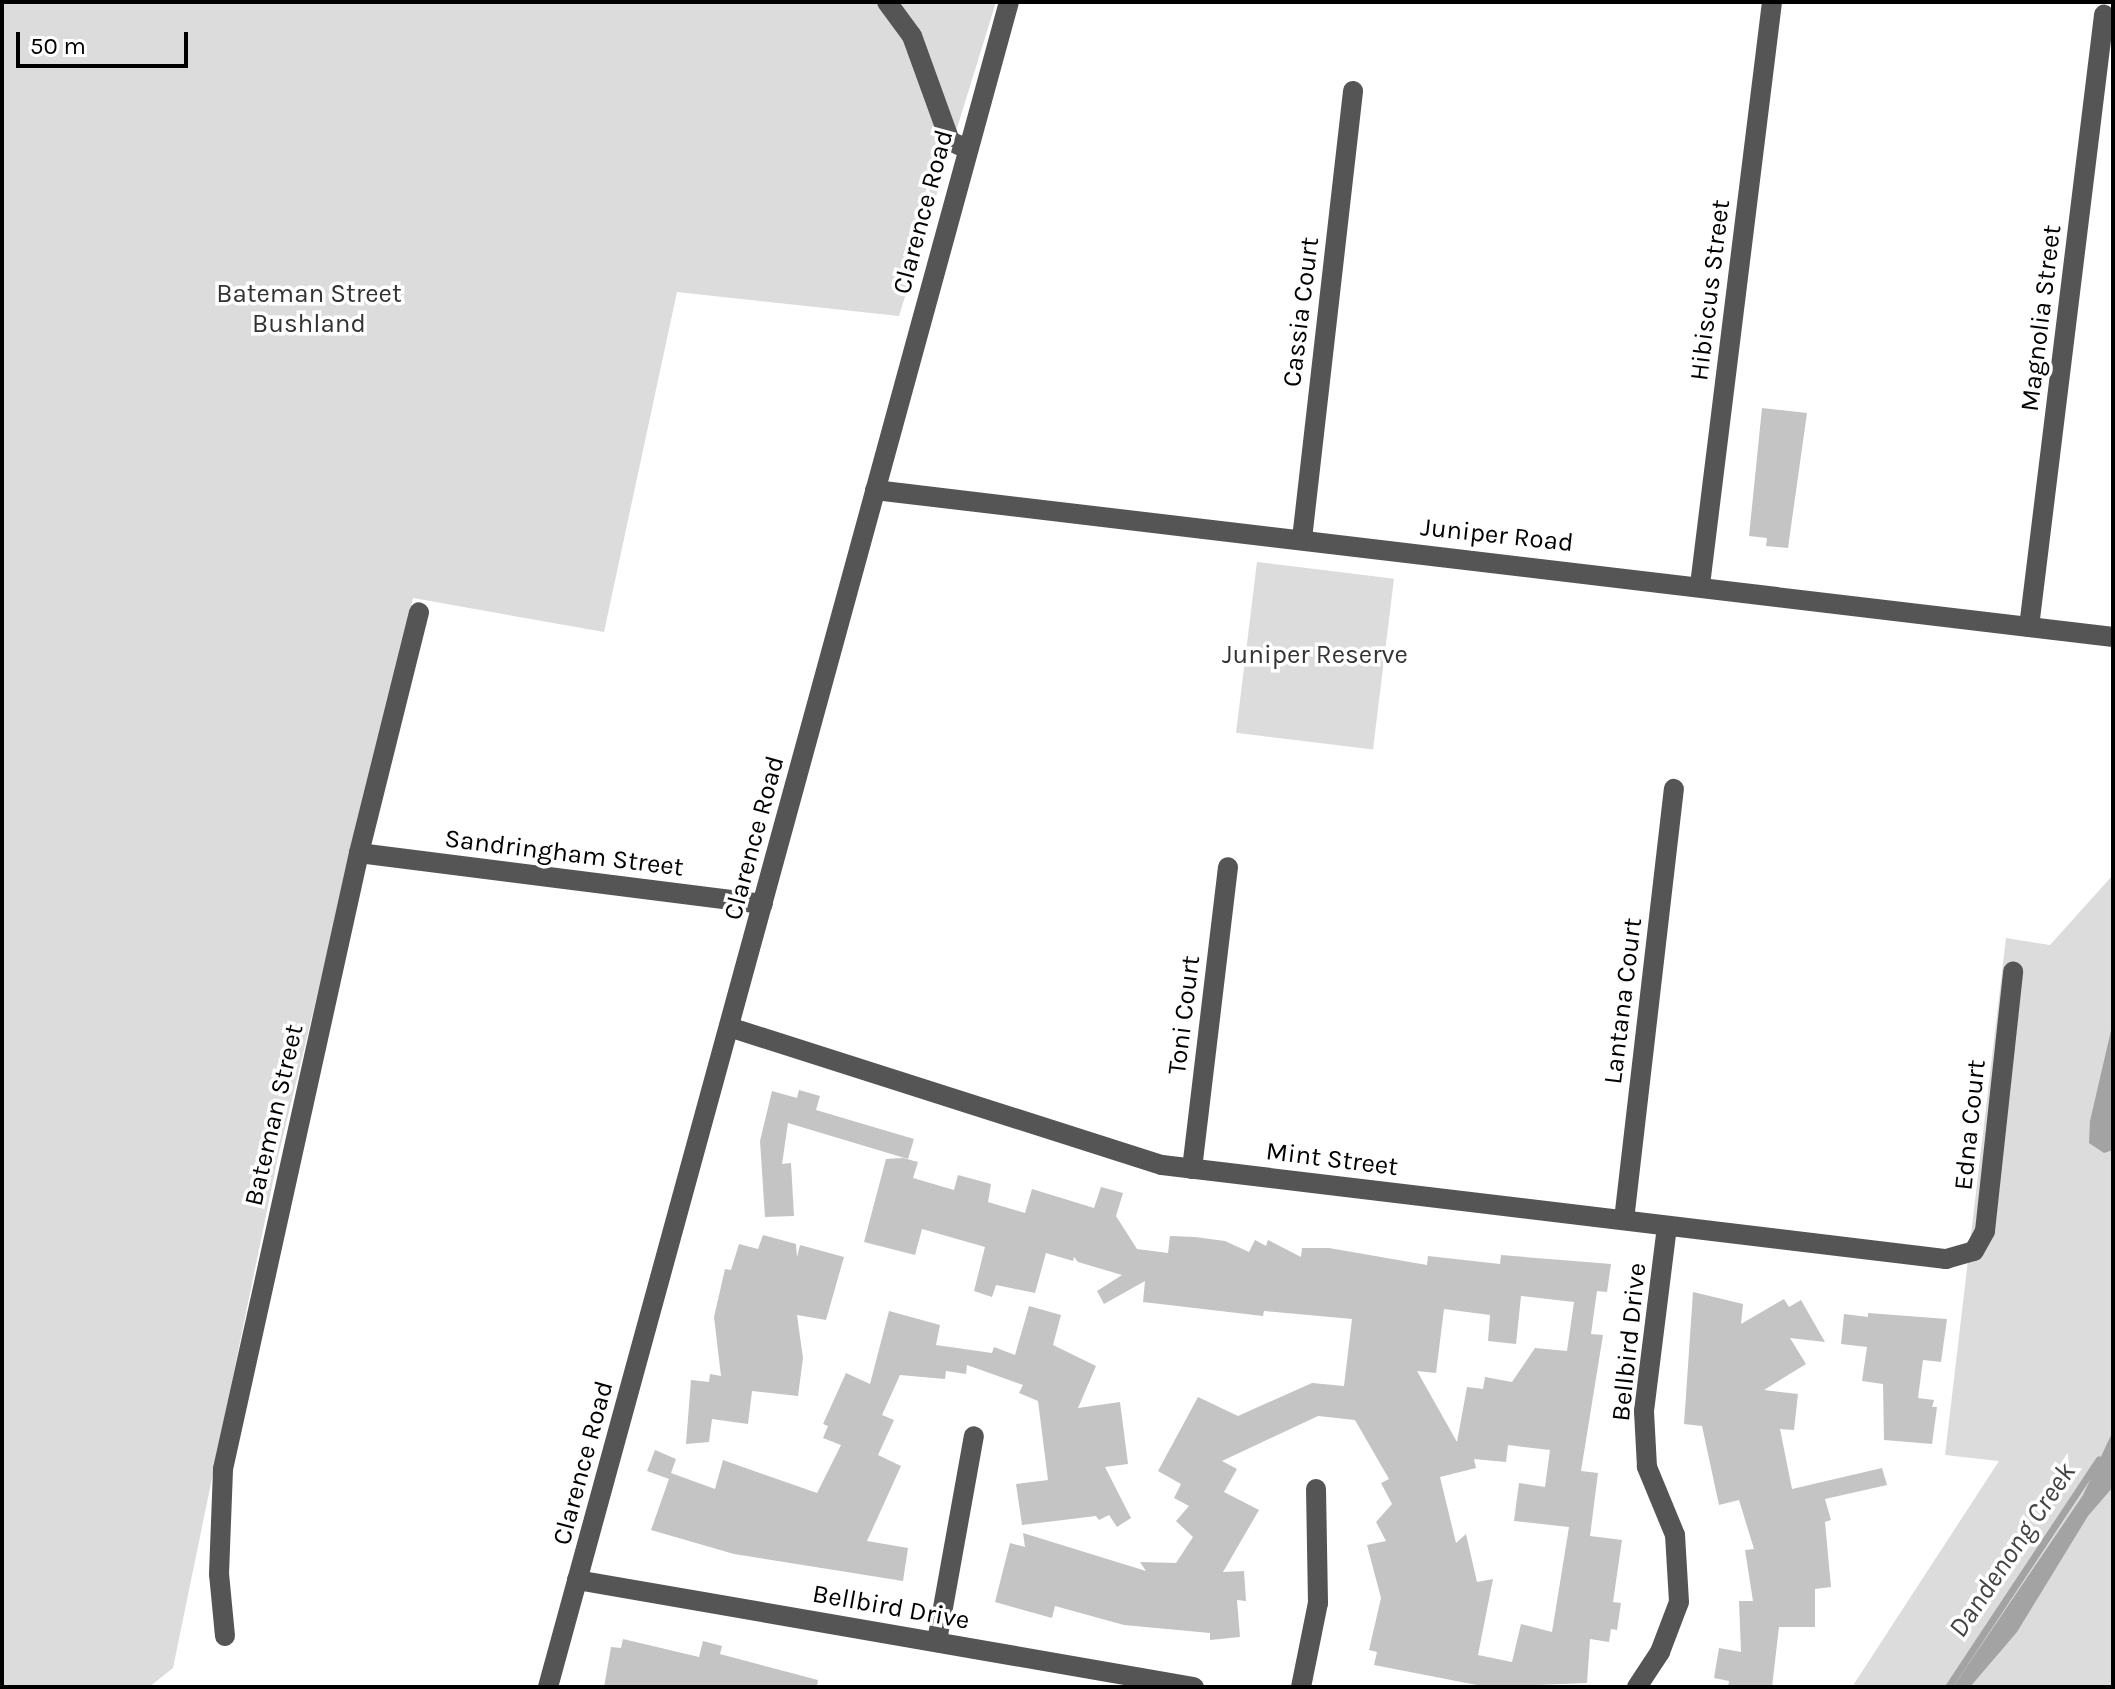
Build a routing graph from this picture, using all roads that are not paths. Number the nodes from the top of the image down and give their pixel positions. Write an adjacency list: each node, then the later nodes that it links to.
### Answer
1 (887, 2): 6 (street)
2 (1009, 2): 6 (street, Clarence Road)
3 (1772, 2): 9 (street, Hibiscus Street)
4 (2104, 15): 11 (street, Magnolia Street)
5 (1353, 91): 8 (street, Cassia Court)
6 (967, 149): 7 (street, Clarence Road)
7 (875, 490): 8 (street, Juniper Road); 16 (street, Clarence Road)
8 (1302, 539): 9 (street, Juniper Road)
9 (1700, 585): 11 (street, Juniper Road)
10 (419, 612): 14 (street, Bateman Street)
11 (2029, 627): 12 (street, Juniper Road)
12 (2113, 637)
13 (1674, 789): 20 (street, Lantana Court)
14 (359, 853): 16 (street, Sandringham Street); 26 (street, Bateman Street)
15 (1228, 867): 19 (street, Toni Court)
16 (763, 904): 18 (street, Clarence Road)
17 (2013, 972): 22 (street, Edna Court)
18 (729, 1027): 19 (street, Mint Street); 25 (street, Clarence Road)
19 (1192, 1169): 20 (street, Mint Street)
20 (1624, 1220): 21 (street, Mint Street)
21 (1667, 1226): 22 (street, Mint Street); 31 (street, Bellbird Drive)
22 (1946, 1259)
23 (974, 1436): 27 (street)
24 (1316, 1489): 30 (street)
25 (577, 1580): 27 (street, Bellbird Drive); 28 (street, Clarence Road)
26 (225, 1636)
27 (937, 1641): 29 (street, Bellbird Drive)
28 (548, 1687)
29 (1194, 1687)
30 (1301, 1687)
31 (1637, 1687)

